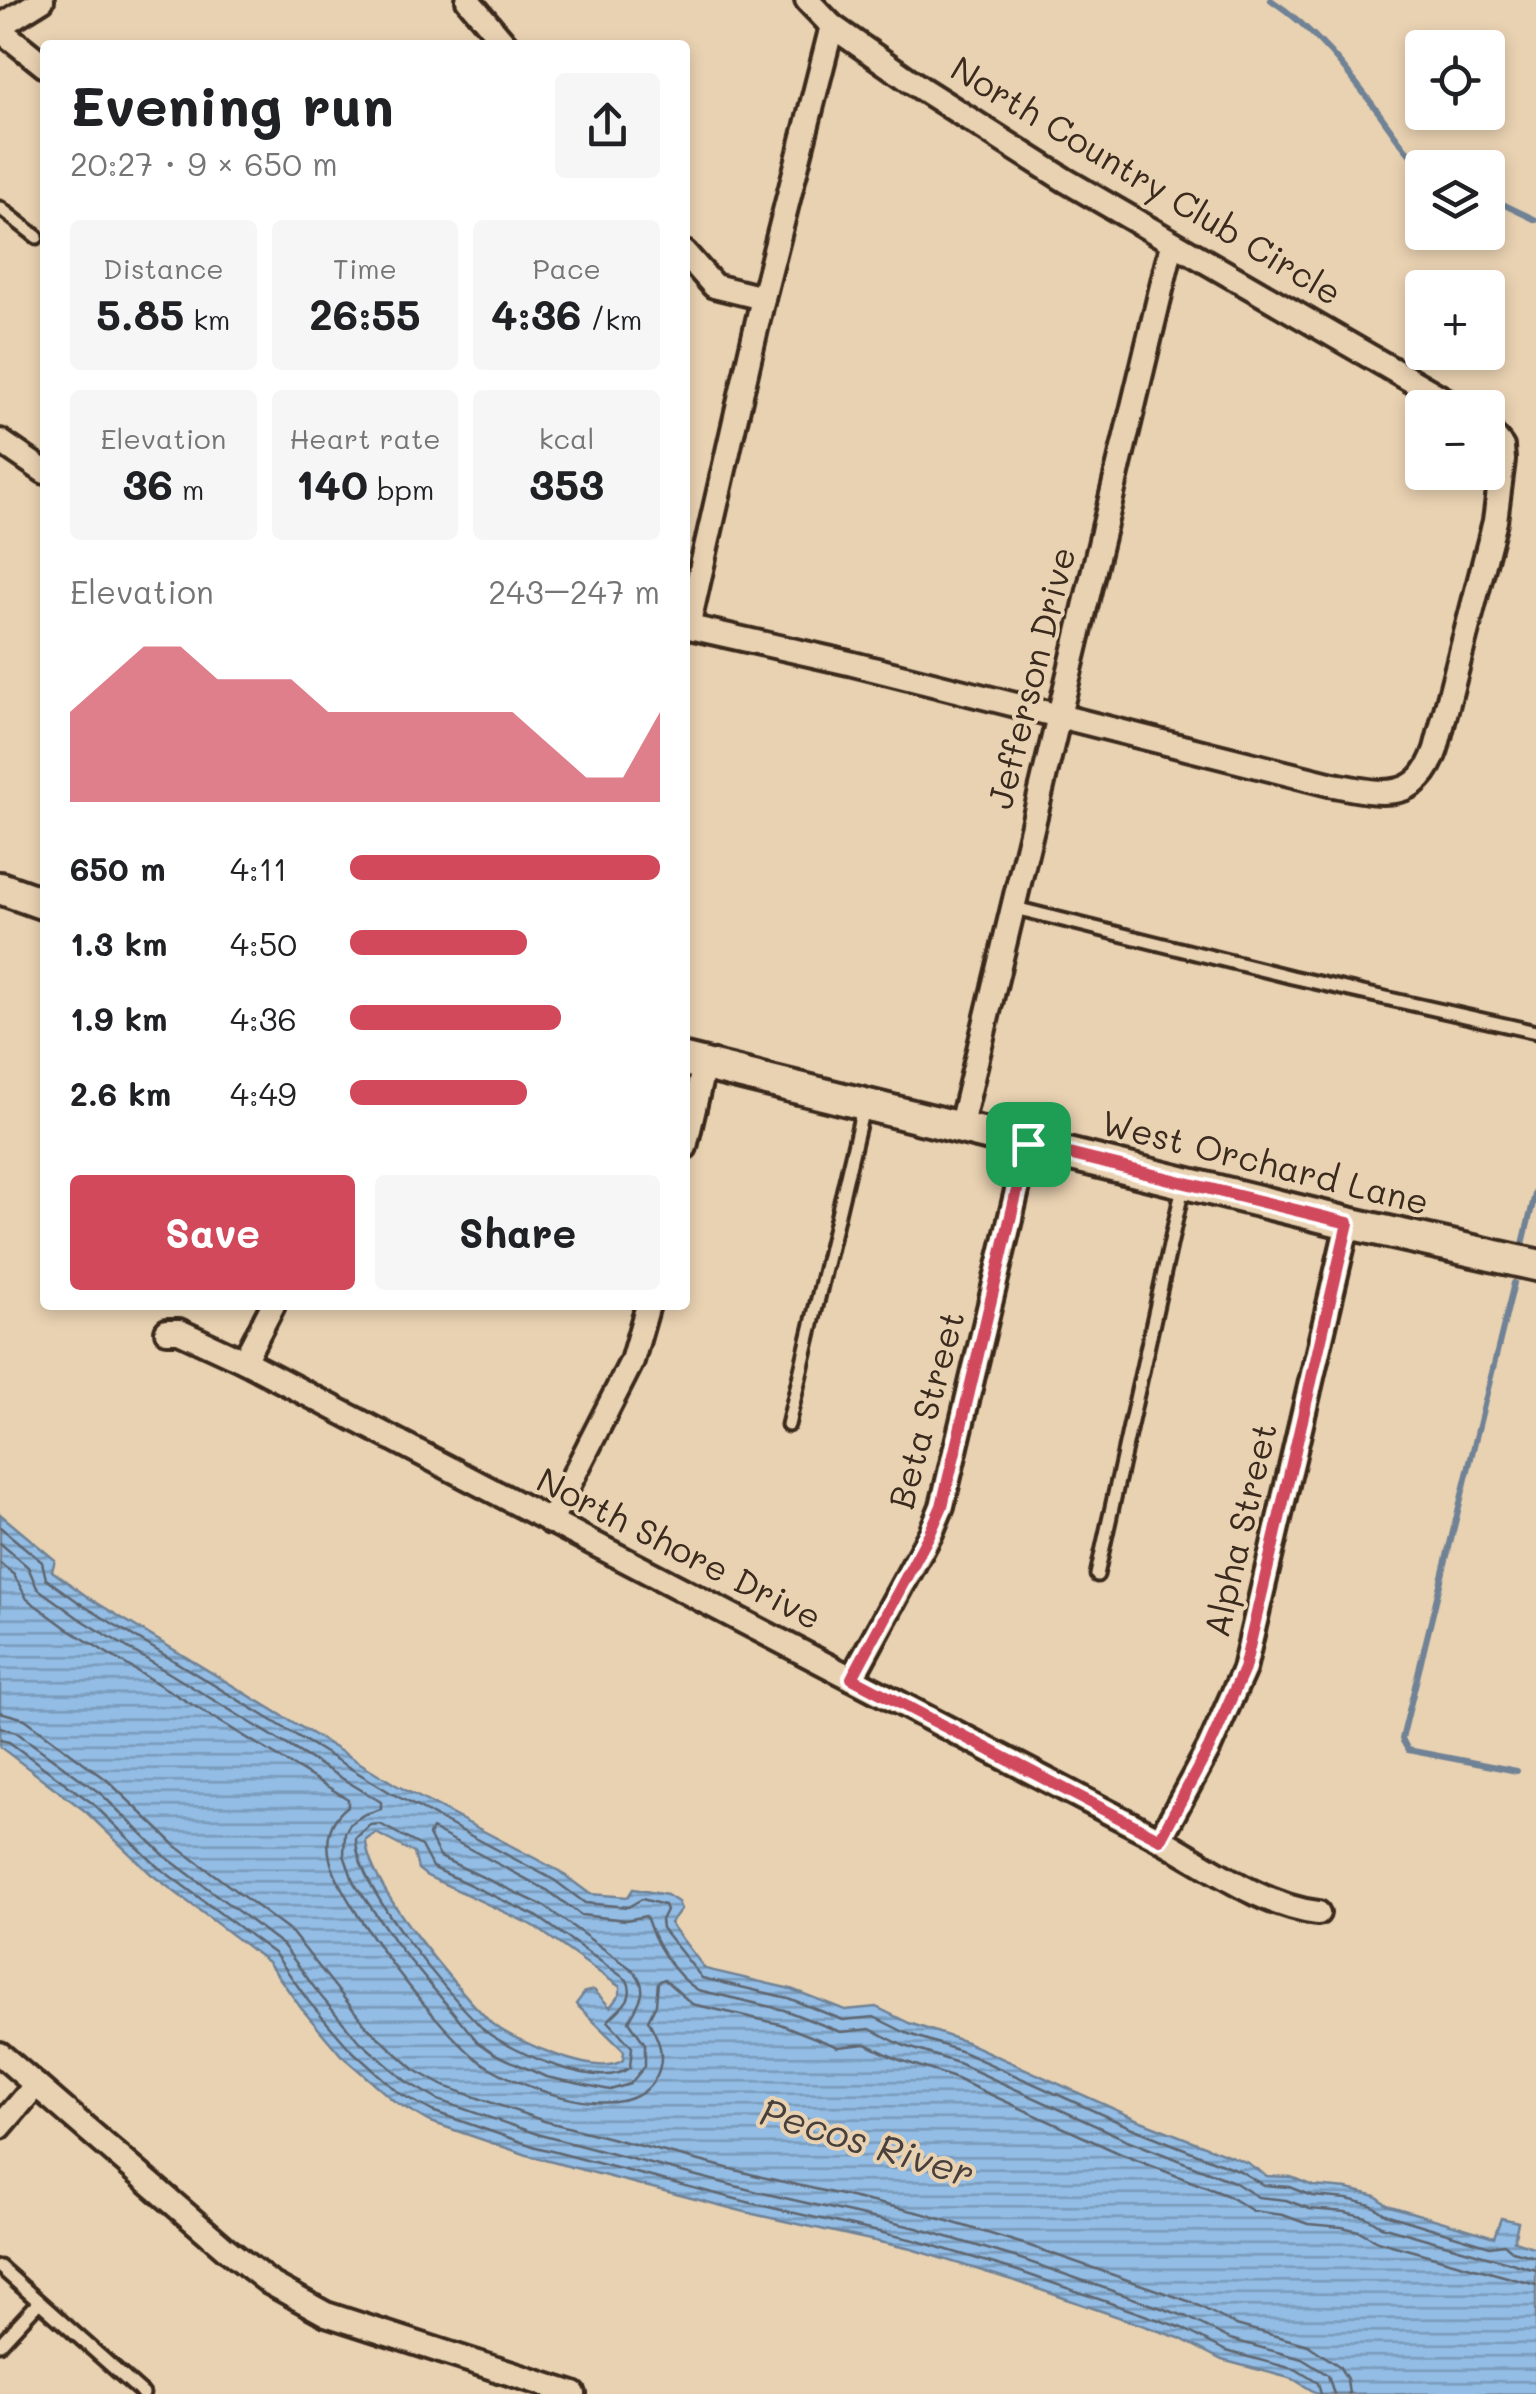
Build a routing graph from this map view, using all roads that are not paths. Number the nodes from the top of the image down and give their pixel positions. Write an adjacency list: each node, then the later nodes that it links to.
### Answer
1 (42, 0): 5 (street)
2 (468, 0): 6 (street)
3 (806, 0): 4 (street, North Country Club Circle)
4 (832, 26): 10 (street, North Country Club Circle); 14 (street)
5 (0, 28): 7 (street)
6 (498, 40)
7 (40, 62)
8 (0, 208): 9 (lane)
9 (37, 236)
10 (1172, 244): 15 (street, North Country Club Circle); 21 (street, Jefferson Drive)
11 (690, 259): 13 (street)
12 (690, 280): 13 (street)
13 (714, 286): 14 (street)
14 (763, 298): 19 (street)
15 (1429, 390)
16 (0, 441): 17 (street)
17 (40, 469)
18 (1500, 490): 21 (street)
19 (690, 614)
20 (690, 628): 21 (street)
21 (1057, 717): 24 (street, Jefferson Drive)
22 (0, 888): 23 (street)
23 (40, 902)
24 (1011, 907): 25 (lane); 29 (street, Jefferson Drive)
25 (1536, 1032)
26 (694, 1062): 27 (street); 28 (street, West Orchard Lane)
27 (690, 1100)
28 (864, 1104): 29 (street, West Orchard Lane); 38 (lane)
29 (960, 1129): 30 (street, West Orchard Lane)
30 (1028, 1144): 31 (street, West Orchard Lane); 41 (street, Beta Street)
31 (1184, 1183): 32 (street, West Orchard Lane); 40 (lane)
32 (1348, 1223): 33 (street, West Orchard Lane); 42 (street, Alpha Street)
33 (1536, 1265)
34 (270, 1310): 37 (street)
35 (647, 1310): 39 (street)
36 (166, 1330): 37 (street, North Shore Drive)
37 (244, 1362): 39 (street, North Shore Drive)
38 (788, 1426)
39 (550, 1522): 41 (street, North Shore Drive)
40 (1097, 1574)
41 (852, 1678): 42 (street, North Shore Drive)
42 (1160, 1839): 43 (street, North Shore Drive)
43 (1318, 1913)
44 (0, 2054): 45 (street)
45 (36, 2085): 46 (street); 50 (street)
46 (0, 2126)
47 (0, 2267): 48 (lane)
48 (38, 2302): 49 (lane); 51 (lane)
49 (0, 2344)
50 (536, 2388): 52 (street)
51 (143, 2394)
52 (574, 2394)

